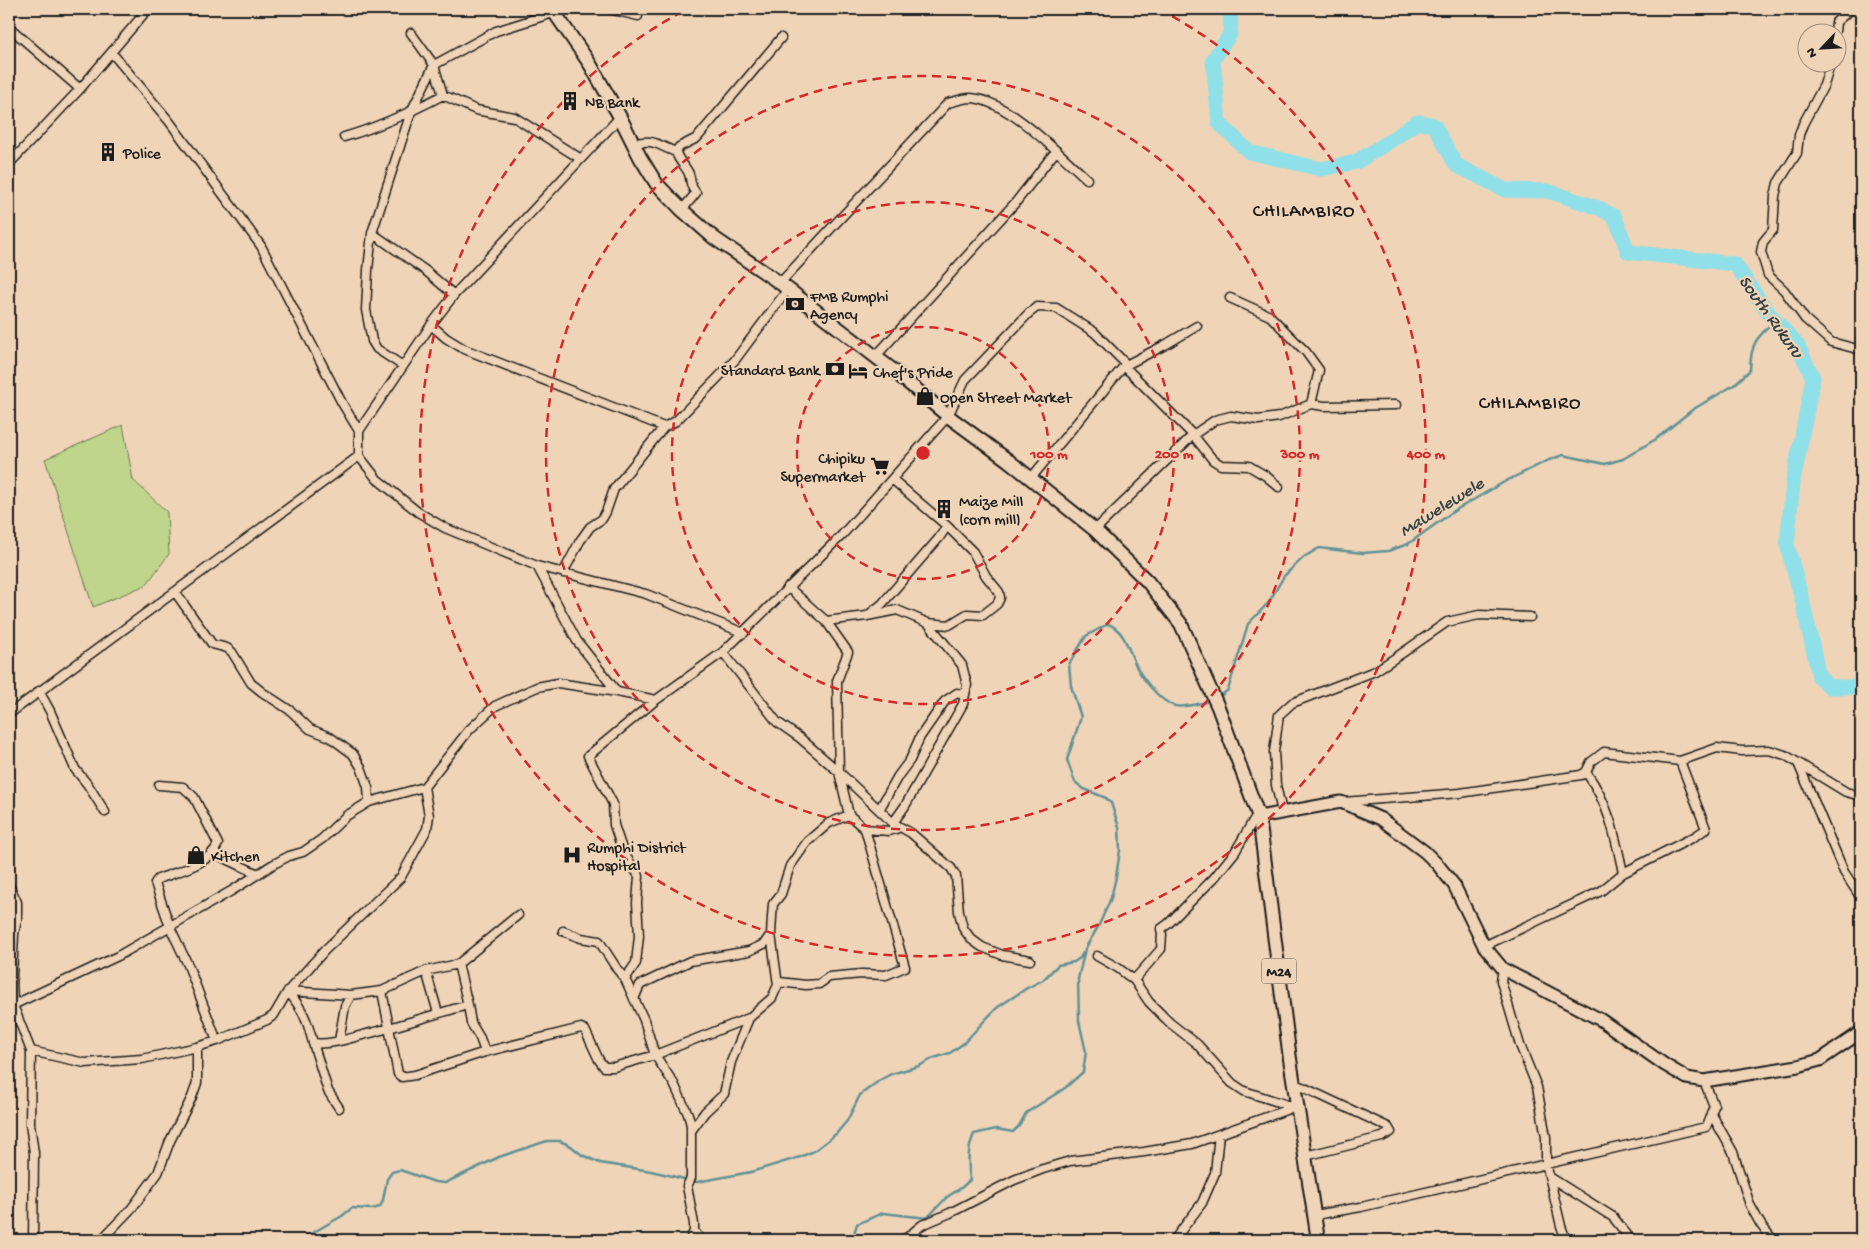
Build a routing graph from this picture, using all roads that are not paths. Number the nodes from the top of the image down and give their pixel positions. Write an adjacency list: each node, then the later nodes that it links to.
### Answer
1 (148, 9): 10 (street)
2 (609, 9): 5 (street)
3 (1851, 9): 6 (street)
4 (558, 10): 11 (street); 16 (main road, M24)
5 (638, 16)
6 (1836, 22)
7 (9, 27): 13 (street)
8 (411, 33): 11 (street)
9 (780, 38): 19 (street)
10 (112, 52): 13 (street); 39 (street)
11 (434, 65): 14 (street); 15 (street)
12 (1828, 72): 31 (street)
13 (80, 89): 22 (street)
14 (443, 95): 15 (street); 21 (street)
15 (411, 112): 17 (street); 25 (street)
16 (620, 117): 18 (main road, M24); 21 (street)
17 (344, 136)
18 (633, 144): 19 (street); 24 (main road, M24)
19 (676, 152): 24 (street)
20 (1056, 152): 23 (street); 26 (street); 32 (street)
21 (581, 159): 27 (street)
22 (9, 164)
23 (1087, 179)
24 (682, 210): 26 (main road, M24)
25 (372, 234): 27 (street); 33 (street)
26 (784, 286): 32 (main road, M24); 38 (street)
27 (454, 295): 29 (street)
28 (1230, 298): 35 (street)
29 (431, 325): 33 (street); 38 (street)
30 (1197, 326): 34 (street)
31 (1861, 350)
32 (875, 357): 37 (main road, M24)
33 (403, 366): 39 (street)
34 (1124, 366): 37 (street); 40 (street); 42 (street)
35 (1311, 404): 36 (street); 40 (street)
36 (1396, 405)
37 (948, 416): 42 (main road, M24); 43 (street)
38 (664, 427): 48 (street)
39 (359, 431): 41 (street)
40 (1193, 435): 44 (street); 46 (street)
41 (359, 456): 47 (street); 50 (street)
42 (1030, 478): 46 (main road, M24)
43 (892, 479): 45 (street); 49 (street)
44 (1279, 488)
45 (947, 526): 51 (street); 54 (street)
46 (1095, 530): 75 (main road, M24)
47 (537, 566): 48 (street); 58 (street)
48 (563, 573): 55 (street)
49 (788, 587): 53 (street); 55 (street)
50 (175, 592): 57 (street); 69 (street)
51 (867, 616): 53 (street); 54 (street)
52 (1530, 617): 73 (street)
53 (826, 621): 64 (street)
54 (928, 623): 59 (street)
55 (744, 633): 56 (street)
56 (723, 652): 60 (street); 64 (street)
57 (39, 691): 61 (street); 72 (street)
58 (618, 692): 60 (street); 67 (street)
59 (965, 694): 71 (street); 76 (street)
60 (656, 700): 93 (street)
61 (9, 714)
62 (1680, 761): 63 (street); 65 (street); 79 (street)
63 (1798, 763): 68 (street); 82 (street)
64 (839, 772): 71 (street); 74 (street)
65 (1586, 772): 70 (street); 79 (street)
66 (159, 785): 78 (street)
67 (424, 787): 69 (street); 96 (street)
68 (1861, 796)
69 (369, 802): 80 (street)
70 (1341, 802): 73 (street); 87 (street)
71 (878, 810): 76 (street)
72 (105, 812)
73 (1282, 812): 75 (street)
74 (848, 815): 77 (street); 86 (street)
75 (1260, 816): 94 (street); 114 (main road, M24)
76 (893, 823): 77 (street); 89 (street)
77 (865, 829): 95 (street)
78 (214, 853): 80 (street); 84 (street)
79 (1623, 873): 87 (street)
80 (258, 874): 84 (street)
81 (9, 885): 101 (street)
82 (1861, 898)
83 (518, 915): 90 (street)
84 (170, 927): 101 (street); 106 (street)
85 (563, 931): 93 (street)
86 (772, 934): 95 (street); 99 (street)
87 (1484, 946): 91 (street)
88 (1096, 956): 94 (street)
89 (1030, 960)
90 (458, 964): 92 (street); 100 (street)
91 (1503, 969): 113 (street); 121 (street)
92 (426, 971): 97 (street); 102 (street)
93 (625, 979): 99 (street)
94 (1134, 980): 115 (street)
95 (779, 982): 103 (street)
96 (288, 991): 98 (street); 106 (street); 108 (street)
97 (382, 991): 98 (street); 104 (street)
98 (351, 995): 107 (street)
99 (634, 999): 112 (street)
100 (468, 1004): 102 (street); 111 (street)
101 (13, 1005): 110 (street)
102 (438, 1013): 104 (street)
103 (748, 1018): 112 (street); 118 (street)
104 (389, 1029): 107 (street); 111 (street)
105 (1861, 1032): 113 (street)
106 (217, 1041): 109 (street)
107 (338, 1041): 108 (street)
108 (312, 1043): 116 (street)
109 (197, 1047): 110 (street); 126 (street)
110 (31, 1051): 125 (street)
111 (485, 1052): 112 (street)
112 (656, 1055): 118 (street)
113 (1704, 1081): 117 (street)
114 (1294, 1083): 115 (main road, M24); 120 (street)
115 (1296, 1107): 119 (street); 120 (main road, M24)
116 (339, 1108)
117 (1711, 1113): 121 (street); 134 (street)
118 (691, 1131): 124 (street)
119 (1219, 1134): 129 (street); 130 (street)
120 (1305, 1156): 123 (main road, M24)
121 (1546, 1162): 122 (street); 123 (street)
122 (1551, 1178): 132 (street); 133 (street)
123 (1315, 1215): 131 (main road, M24)
124 (694, 1231): 127 (street); 128 (street)
125 (33, 1240)
126 (101, 1240)
127 (690, 1240)
128 (701, 1240)
129 (904, 1240)
130 (1174, 1240)
131 (1318, 1240)
132 (1566, 1240)
133 (1634, 1240)
134 (1773, 1240)

